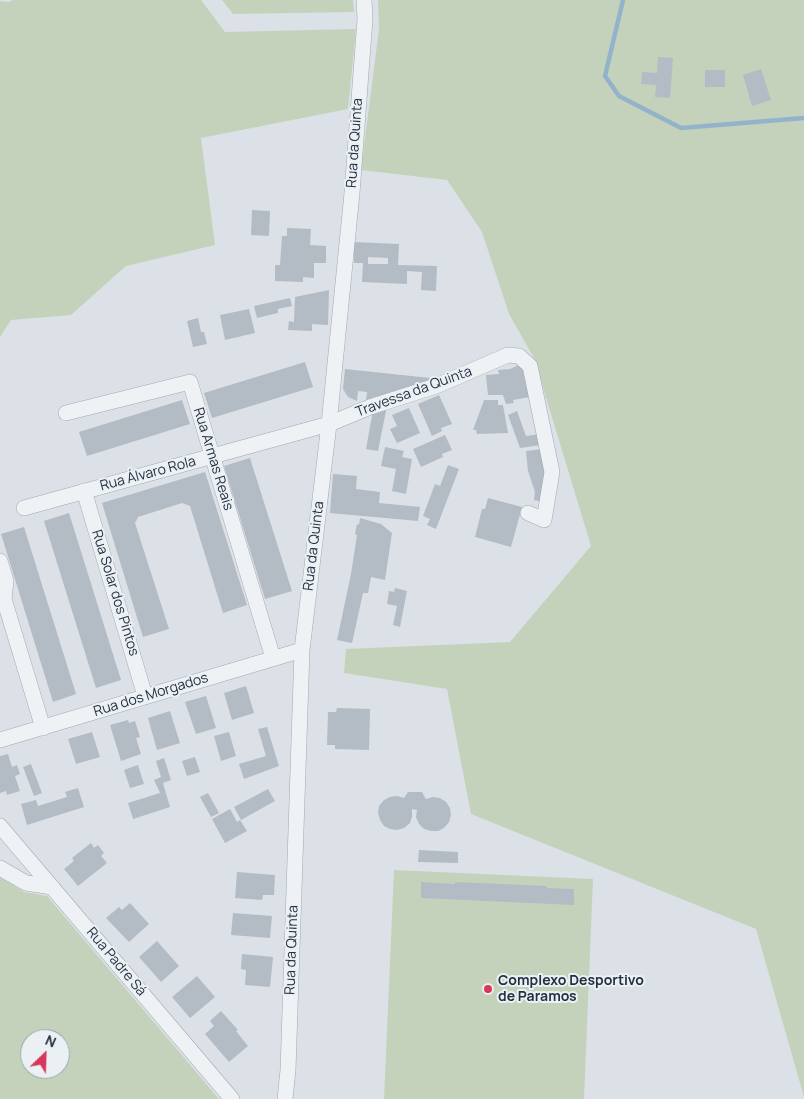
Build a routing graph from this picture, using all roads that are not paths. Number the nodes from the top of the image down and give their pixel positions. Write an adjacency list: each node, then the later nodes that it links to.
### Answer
1 (364, 0): 3 (street, Rua da Quinta)
2 (66, 413): 4 (street, Rua Armas Reais)
3 (329, 424): 4 (street, Rua Álvaro Rola); 7 (street, Travessa da Quinta); 9 (street, Rua da Quinta)
4 (213, 456): 5 (street, Rua Álvaro Rola); 10 (street, Rua Armas Reais)
5 (84, 491): 6 (street, Rua Álvaro Rola); 11 (street, Rua Solar dos Pintos)
6 (24, 508)
7 (528, 513)
8 (0, 561): 12 (street)
9 (302, 650): 10 (street, Rua dos Morgados); 17 (street, Rua da Quinta)
10 (273, 658): 11 (street, Rua dos Morgados)
11 (146, 696): 12 (street, Rua dos Morgados)
12 (43, 728): 13 (street, Rua dos Morgados)
13 (0, 740)
14 (0, 826): 16 (street, Rua Padre Sá)
15 (0, 868): 16 (street)
16 (52, 887): 18 (street, Rua Padre Sá)
17 (283, 1097)
18 (232, 1099)

